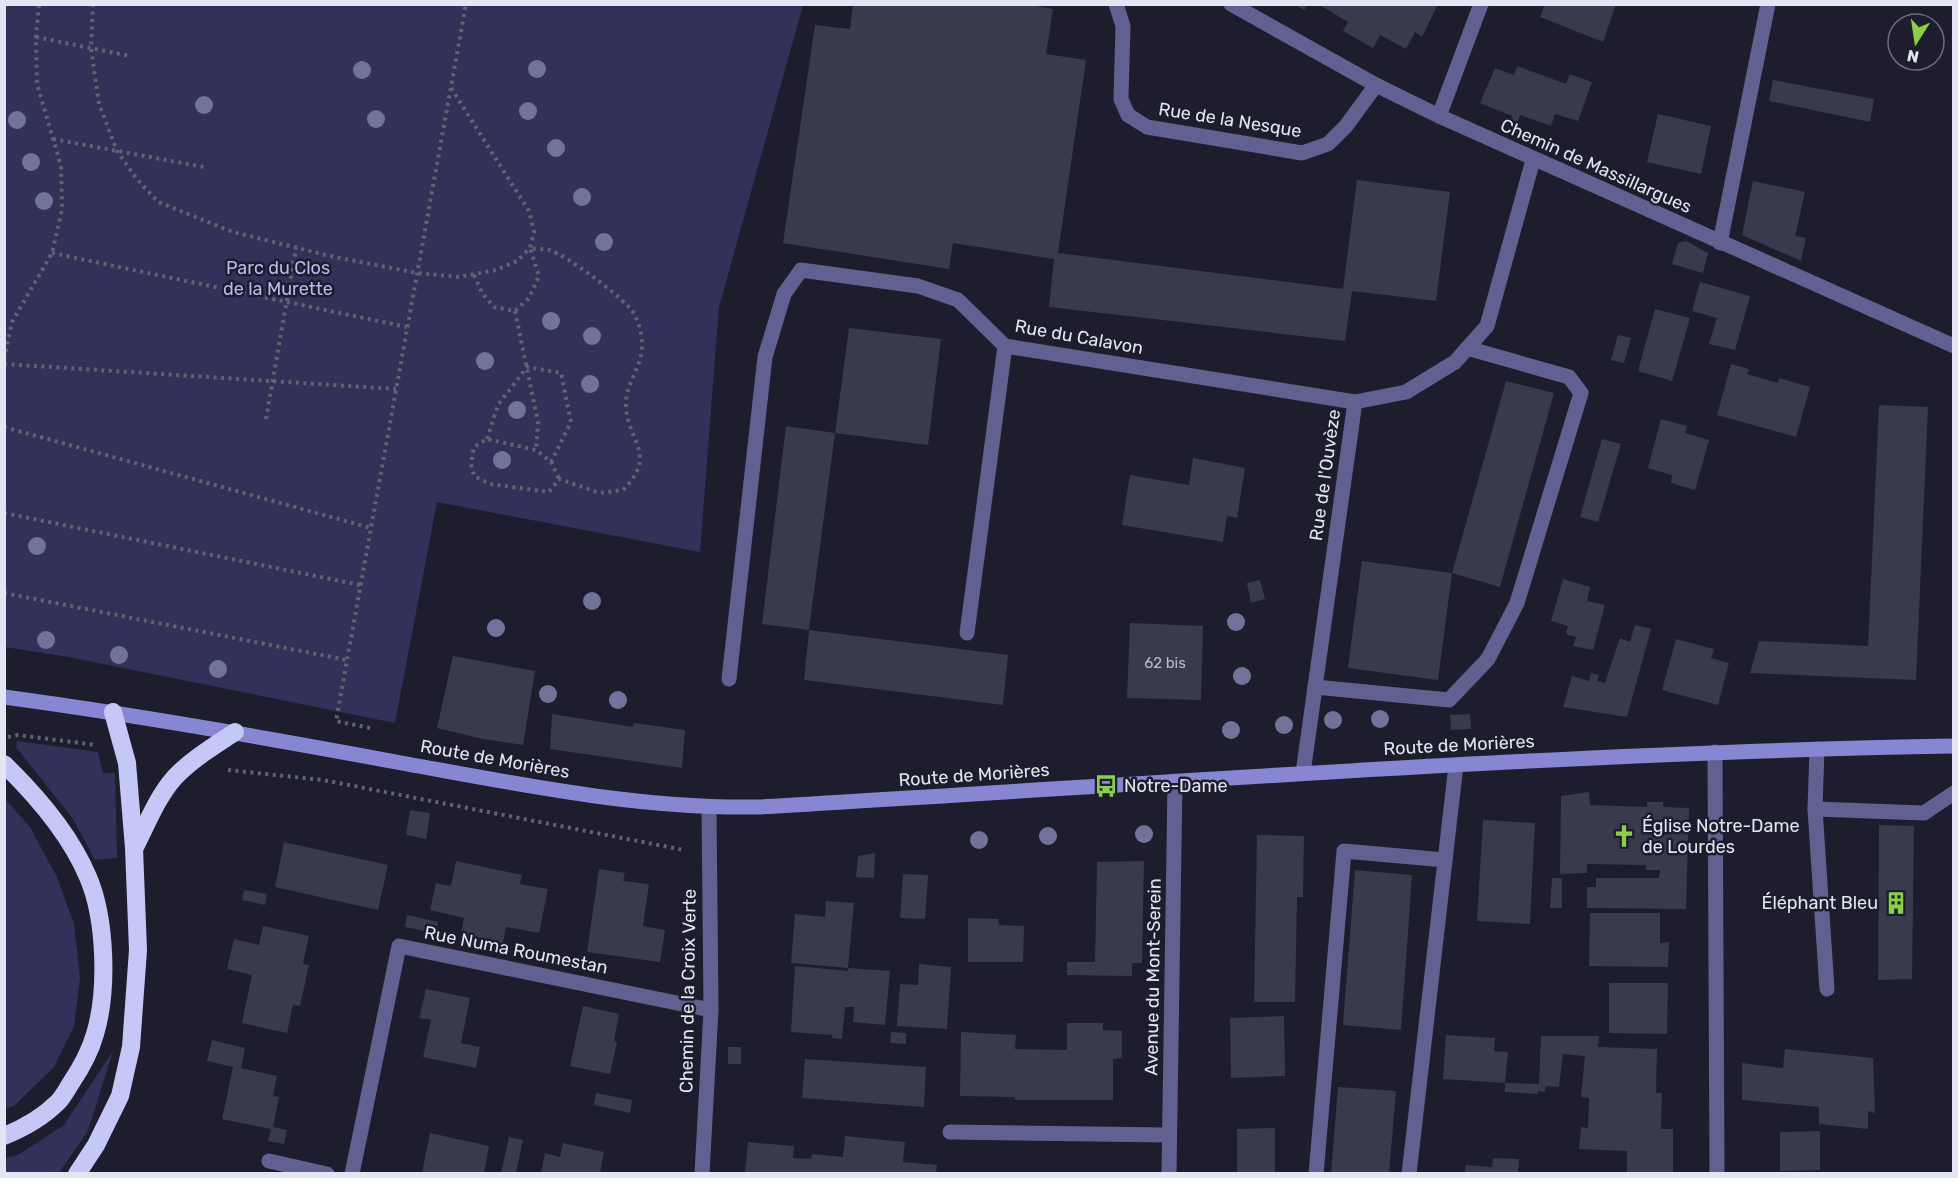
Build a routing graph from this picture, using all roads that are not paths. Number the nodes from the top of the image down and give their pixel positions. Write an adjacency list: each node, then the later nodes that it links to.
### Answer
1 (1116, 4): 5 (street, Rue de la Nesque)
2 (1231, 4): 5 (street, Chemin de Massillargues)
3 (1481, 4): 6 (street)
4 (1768, 4): 8 (street)
5 (1376, 85): 6 (street, Chemin de Massillargues)
6 (1439, 116): 7 (street, Chemin de Massillargues)
7 (1533, 159): 8 (street, Chemin de Massillargues); 11 (street, Rue de l'Ouvèze)
8 (1720, 243): 10 (street, Chemin de Massillargues)
9 (1005, 346): 12 (street, Rue du Calavon); 13 (street); 14 (street, Rue du Calavon)
10 (1953, 346)
11 (1467, 348): 12 (street, Rue de l'Ouvèze); 15 (street)
12 (1355, 402): 15 (street, Rue de l'Ouvèze)
13 (967, 633)
14 (729, 679)
15 (1316, 687): 24 (street, Rue de l'Ouvèze)
16 (4, 697): 17 (main road, Route de Morières)
17 (112, 712): 18 (main road, Route de Morières); 29 (highway)
18 (235, 732): 27 (main road, Route de Morières); 29 (highway)
19 (1953, 746): 20 (main road, Route de Morières)
20 (1817, 749): 21 (main road, Route de Morières); 28 (street)
21 (1714, 752): 23 (main road, Route de Morières); 44 (street)
22 (4, 764): 35 (highway)
23 (1456, 765): 24 (main road, Route de Morières); 30 (street)
24 (1304, 773): 25 (main road, Route de Morières)
25 (1175, 781): 27 (main road, Route de Morières); 34 (street, Avenue du Mont-Serein)
26 (1953, 794): 28 (street)
27 (709, 808): 32 (street, Chemin de la Croix Verte)
28 (1815, 809): 31 (street)
29 (134, 848): 37 (highway)
30 (1445, 860): 42 (street); 43 (street)
31 (1827, 989)
32 (711, 1010): 39 (street, Rue Numa Roumestan); 40 (street, Chemin de la Croix Verte)
33 (950, 1132): 34 (street)
34 (1169, 1135): 41 (street, Avenue du Mont-Serein)
35 (4, 1136)
36 (269, 1161): 38 (street)
37 (77, 1173)
38 (327, 1173)
39 (352, 1173)
40 (702, 1173)
41 (1168, 1173)
42 (1317, 1173)
43 (1409, 1173)
44 (1717, 1173)

